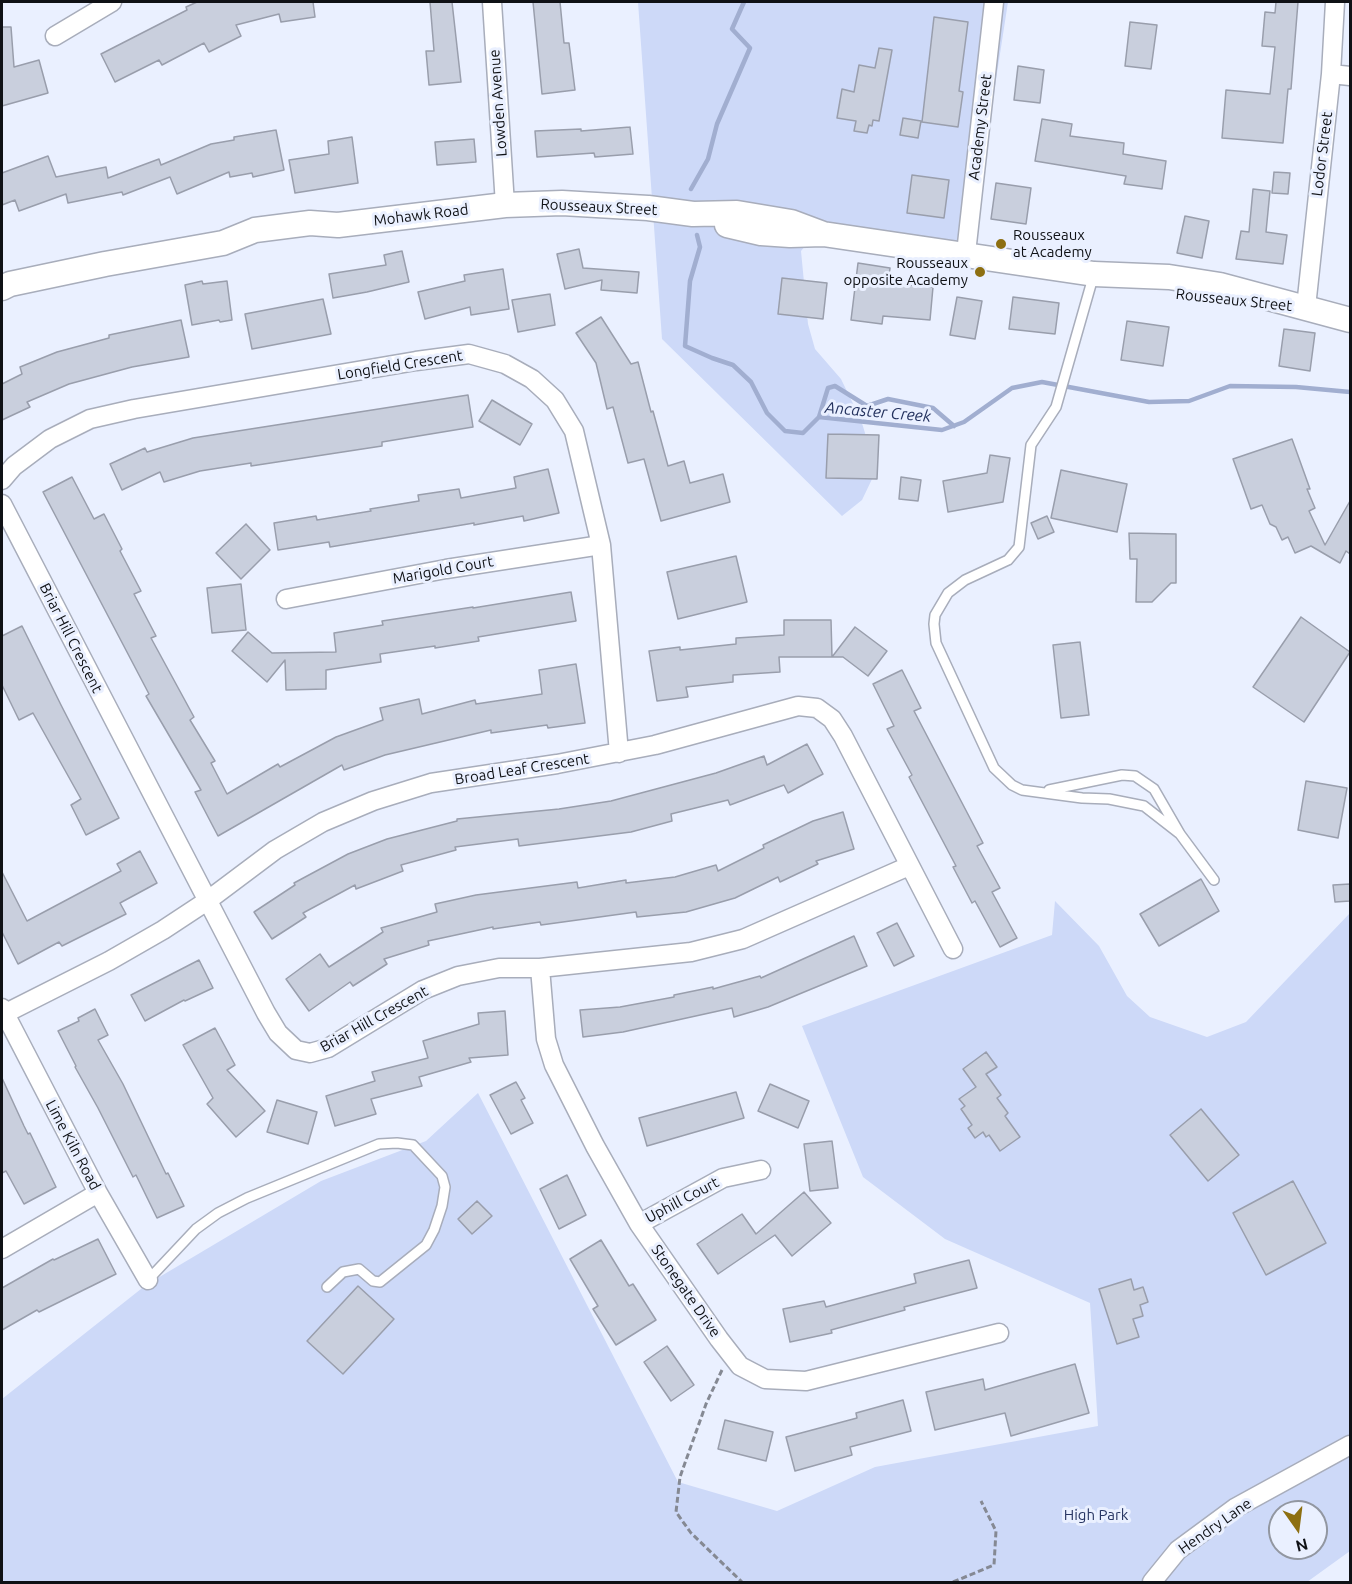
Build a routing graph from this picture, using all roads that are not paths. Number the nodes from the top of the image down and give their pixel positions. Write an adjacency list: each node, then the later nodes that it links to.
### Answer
1 (112, 2): 5 (street)
2 (492, 2): 8 (street, Lowden Avenue)
3 (994, 2): 9 (street, Academy Street)
4 (1335, 2): 6 (street, Lodor Street)
5 (55, 36)
6 (1331, 74): 7 (street); 14 (street, Lodor Street)
7 (1350, 76)
8 (505, 205): 9 (main road, Rousseaux Street); 11 (main road, Mohawk Road)
9 (966, 253): 10 (main road, Rousseaux Street)
10 (1094, 274): 14 (main road, Rousseaux Street); 21 (lane)
11 (58, 275): 12 (main road, Mohawk Road); 13 (main road, Mohawk Road)
12 (2, 288)
13 (2, 304)
14 (1306, 306): 15 (main road, Rousseaux Street)
15 (1350, 320)
16 (2, 480): 18 (street, Longfield Crescent)
17 (2, 504): 25 (street, Briar Hill Crescent)
18 (601, 545): 19 (street, Marigold Court); 20 (street, Longfield Crescent)
19 (286, 599)
20 (619, 753): 23 (street, Broad Leaf Crescent); 25 (street, Broad Leaf Crescent)
21 (1043, 792): 22 (lane); 22 (lane)
22 (1180, 834): 24 (lane)
23 (909, 866): 26 (street, Broad Leaf Crescent); 27 (street, Briar Hill Crescent)
24 (1214, 880)
25 (207, 901): 27 (street, Briar Hill Crescent); 28 (street, Broad Leaf Crescent)
26 (952, 949)
27 (540, 968): 31 (street, Stonegate Drive)
28 (3, 1011): 30 (street, Lime Kiln Road)
29 (761, 1170): 31 (street, Uphill Court)
30 (98, 1192): 32 (street); 33 (street, Lime Kiln Road)
31 (639, 1224): 35 (street, Stonegate Drive)
32 (2, 1250)
33 (148, 1280): 34 (lane)
34 (327, 1287)
35 (999, 1333)
36 (1350, 1445): 37 (street, Hendry Lane)
37 (1152, 1582)

